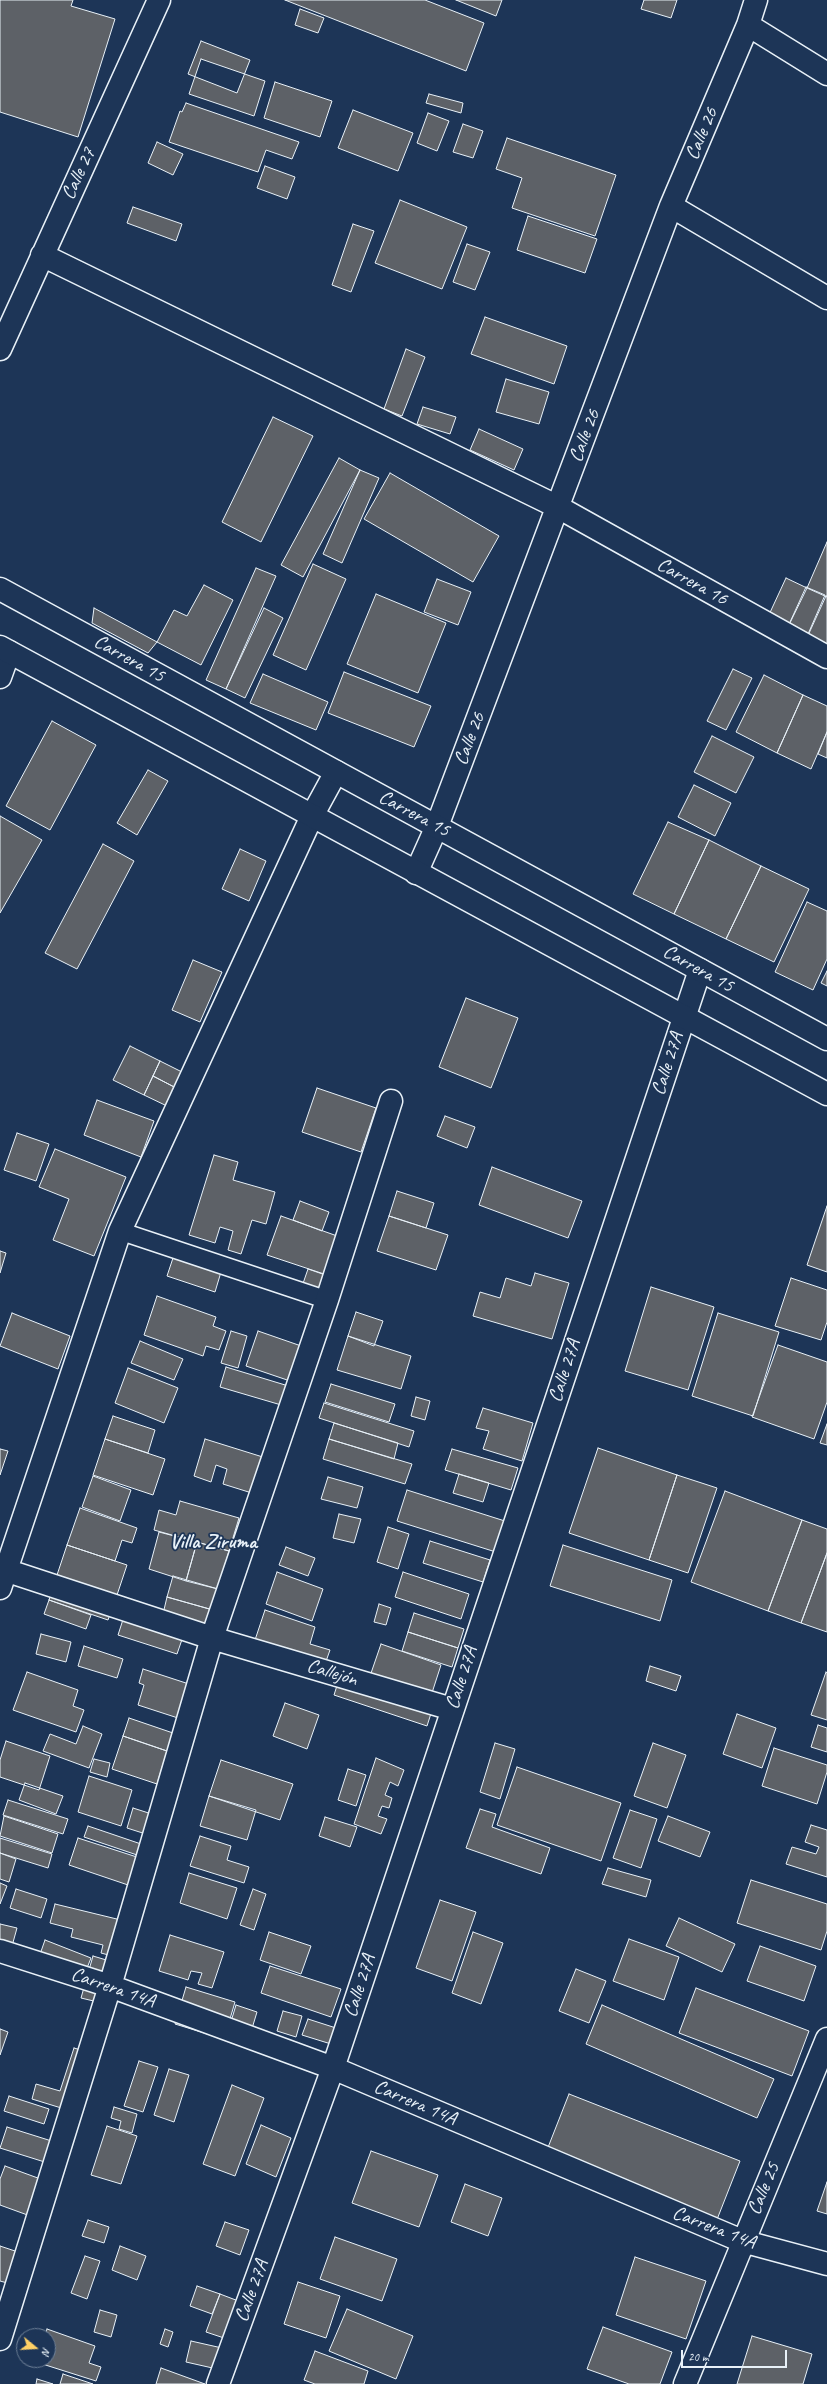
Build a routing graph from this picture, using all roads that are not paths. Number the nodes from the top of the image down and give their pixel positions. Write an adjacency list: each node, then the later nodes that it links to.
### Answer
1 (159, 0): 6 (street, Calle 27)
2 (756, 0): 3 (street, Calle 26)
3 (748, 25): 4 (street); 5 (street, Calle 26)
4 (827, 74)
5 (671, 206): 7 (street); 9 (street, Calle 26)
6 (42, 255): 8 (street, Calle 27); 9 (street, Carrera 16)
7 (827, 298)
8 (0, 349)
9 (558, 507): 12 (street, Carrera 16); 16 (street, Calle 26)
10 (0, 589): 14 (street, Carrera 15)
11 (5, 650): 13 (street); 15 (street)
12 (827, 657)
13 (0, 677)
14 (336, 772): 15 (street); 16 (street, Carrera 15)
15 (312, 816): 17 (street); 23 (street)
16 (437, 826): 17 (street, Calle 26); 18 (street, Carrera 15)
17 (416, 873): 19 (street)
18 (700, 970): 19 (street, Calle 27A); 20 (street, Carrera 15)
19 (683, 1017): 21 (street); 27 (street, Calle 27A)
20 (827, 1039)
21 (827, 1094)
22 (391, 1102): 24 (street)
23 (120, 1231): 24 (lane); 25 (street)
24 (327, 1300): 26 (street)
25 (3, 1579): 26 (street, Callejón)
26 (212, 1638): 27 (street, Callejón); 29 (street)
27 (452, 1709): 31 (street, Calle 27A)
28 (0, 1951): 29 (street, Carrera 14A)
29 (110, 1986): 31 (street, Carrera 14A); 34 (street)
30 (827, 2039): 32 (street, Calle 25)
31 (333, 2068): 32 (street, Carrera 14A); 35 (street, Calle 27A)
32 (742, 2241): 33 (street, Carrera 14A); 36 (street, Calle 25)
33 (827, 2264)
34 (0, 2339)
35 (218, 2384)
36 (684, 2384)

